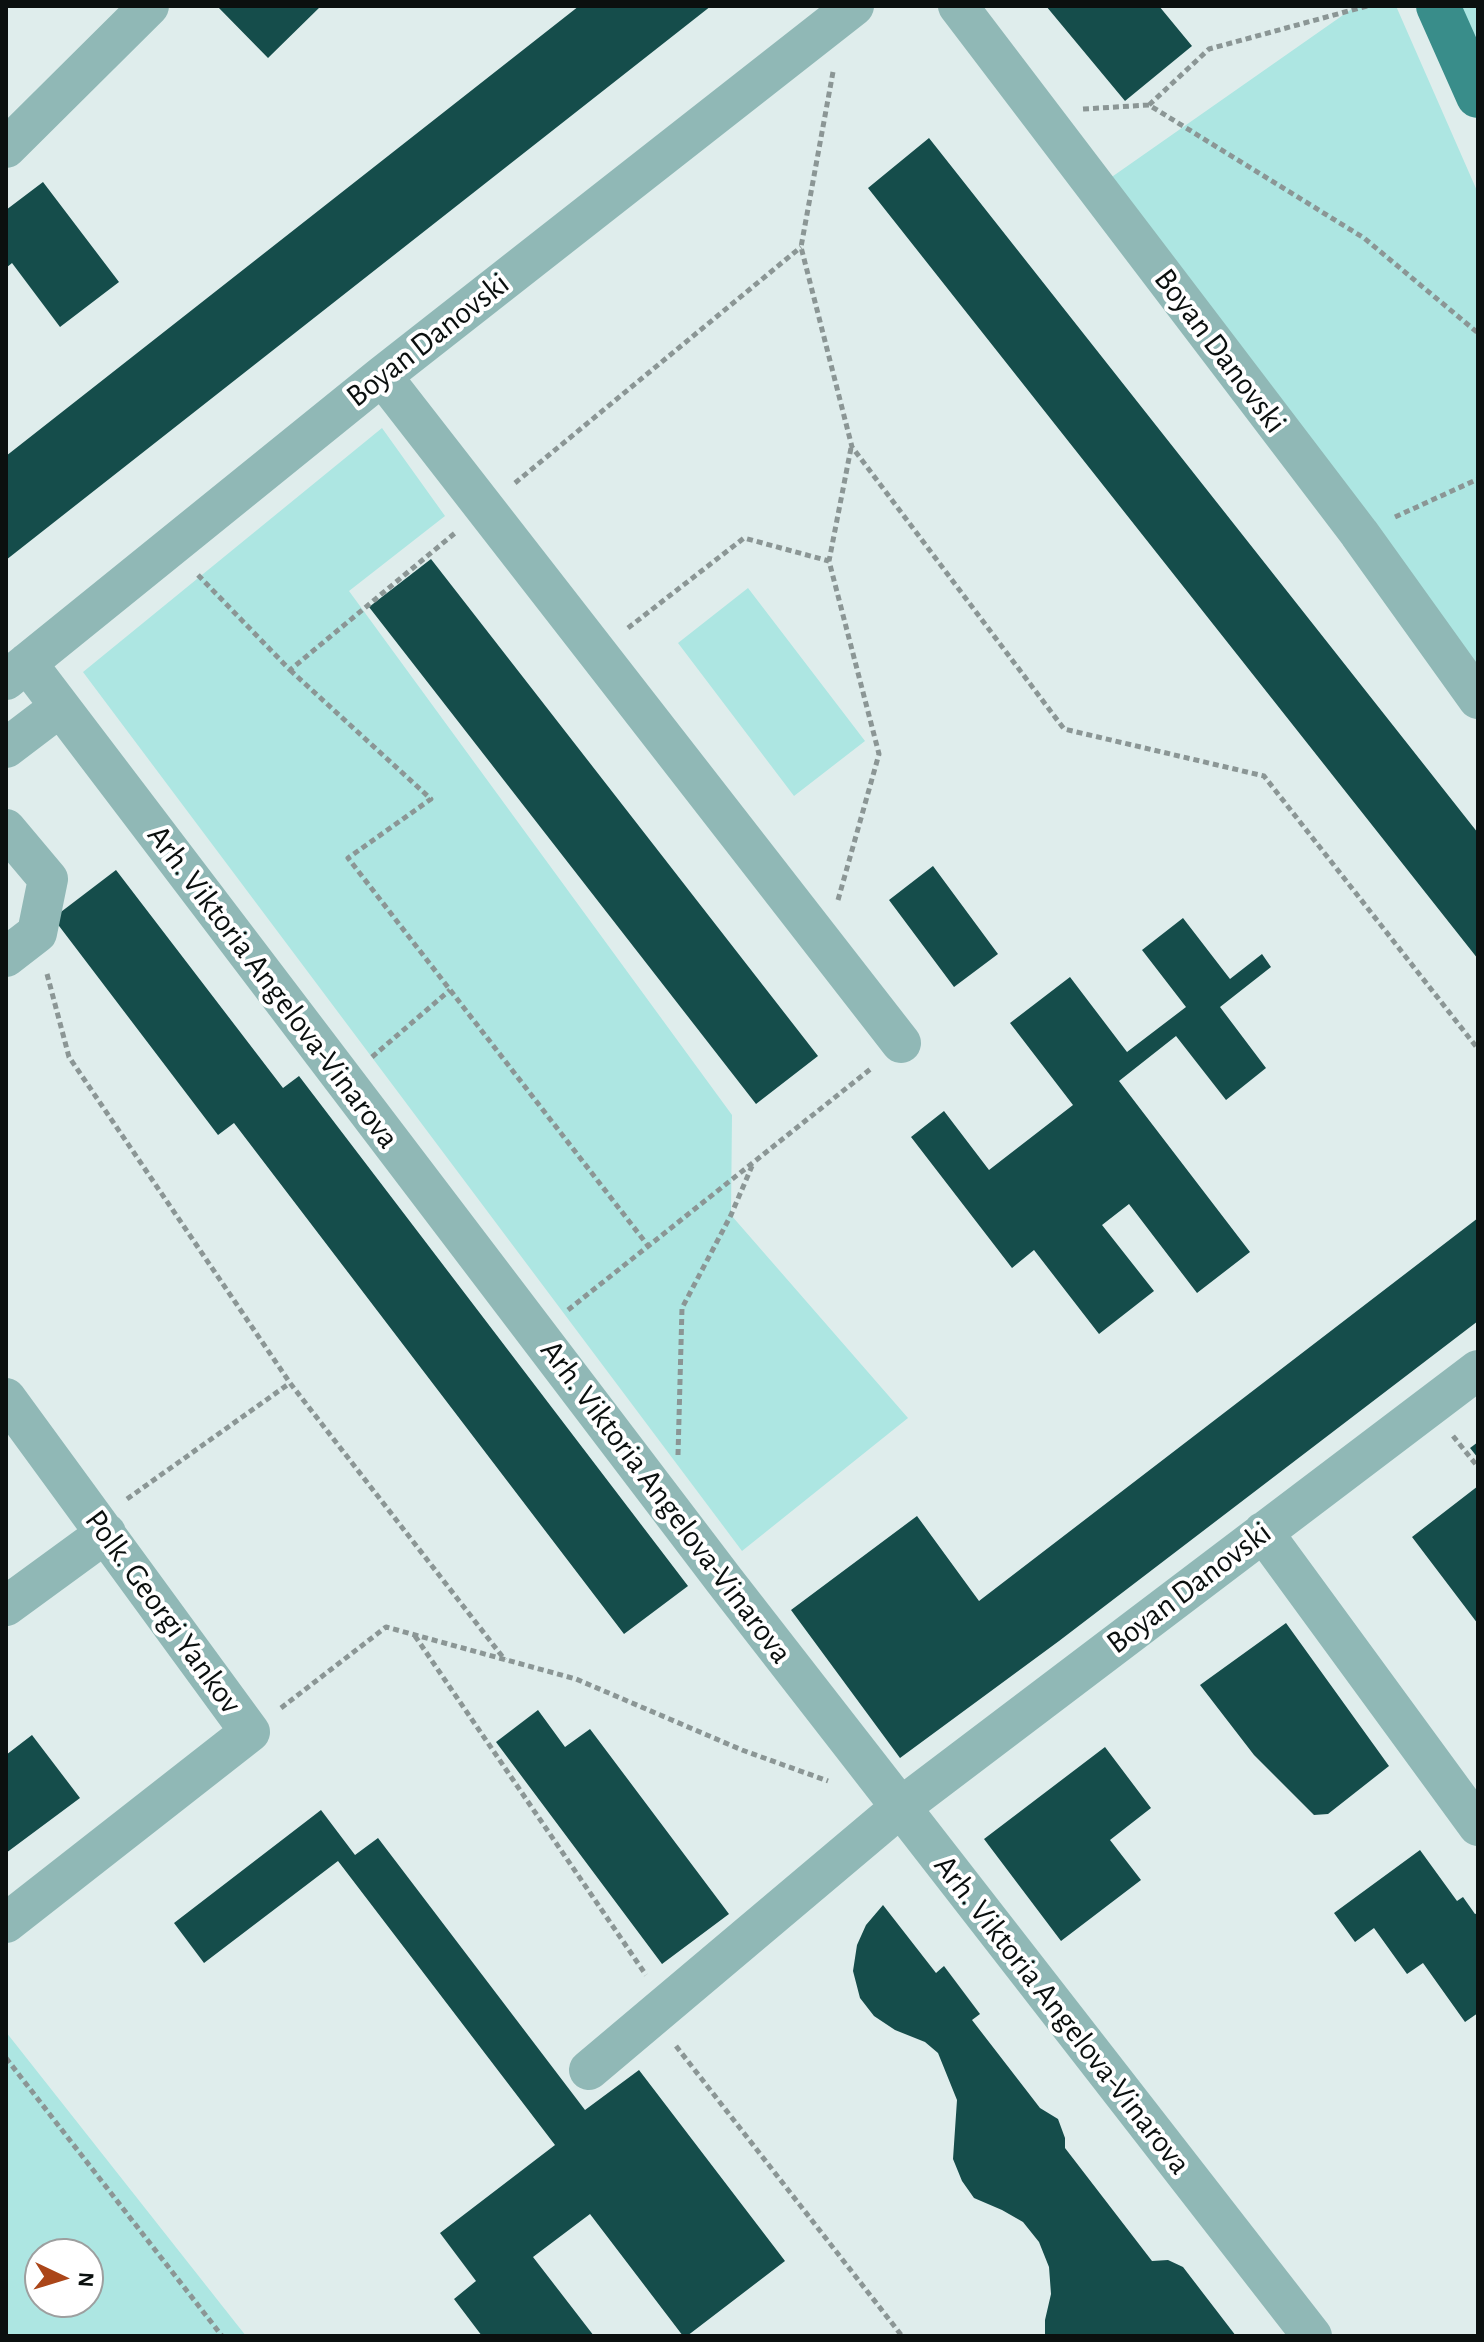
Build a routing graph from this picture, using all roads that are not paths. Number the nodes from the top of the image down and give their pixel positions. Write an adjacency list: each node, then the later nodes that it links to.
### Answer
1 (149, 6): 6 (street)
2 (958, 6): 9 (street, Boyan Danovski)
3 (1438, 6): 5 (main road)
4 (849, 10): 7 (street, Boyan Danovski)
5 (1478, 96)
6 (6, 148)
7 (382, 376): 8 (street, Boyan Danovski); 14 (street)
8 (16, 671): 10 (street, Arh. Viktoria Angelova-Vinarova)
9 (1478, 699)
10 (60, 707): 11 (street); 20 (street, Arh. Viktoria Angelova-Vinarova)
11 (6, 748)
12 (6, 829): 13 (street)
13 (21, 945)
14 (901, 1043)
15 (1478, 1370): 18 (street, Boyan Danovski)
16 (6, 1398): 17 (street, Polk. Georgi Yankov)
17 (101, 1527): 19 (street); 22 (street, Polk. Georgi Yankov)
18 (1263, 1532): 20 (street, Boyan Danovski); 21 (street)
19 (6, 1606)
20 (901, 1807): 23 (street, Boyan Danovski); 24 (street, Arh. Viktoria Angelova-Vinarova)
21 (1478, 1826)
22 (6, 1923)
23 (589, 2070)
24 (1312, 2336)

